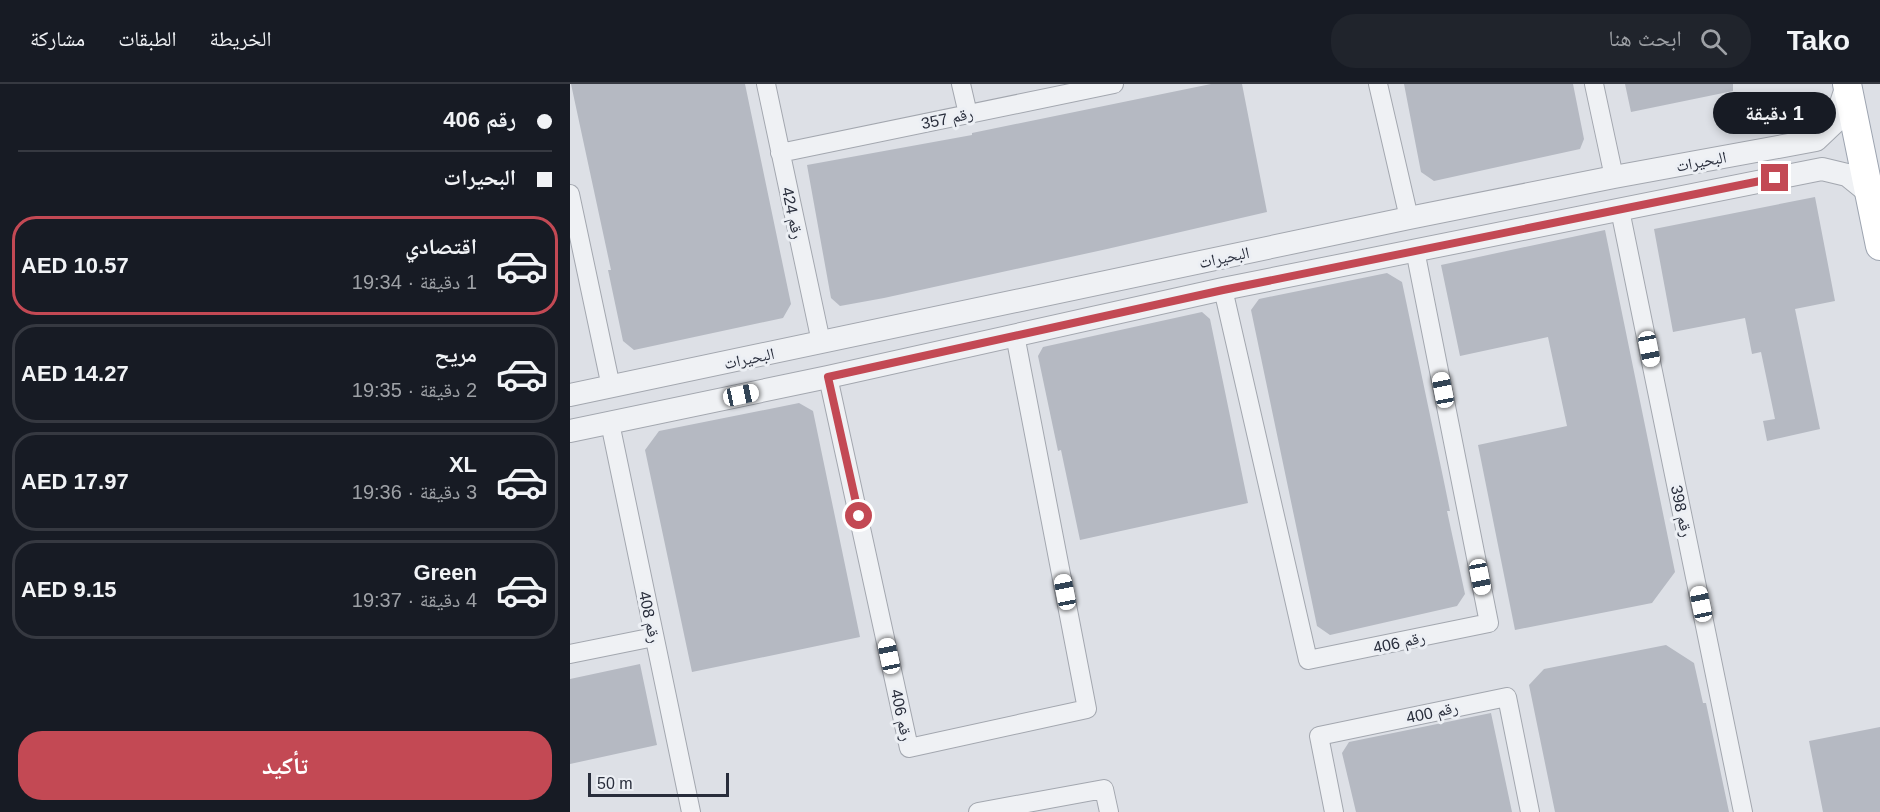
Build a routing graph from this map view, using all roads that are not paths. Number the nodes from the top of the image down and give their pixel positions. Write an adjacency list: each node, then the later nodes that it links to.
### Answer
1 (766, 84): 9 (street, رقم 424)
2 (961, 84): 7 (street)
3 (1114, 84): 7 (street, رقم 357)
4 (1378, 84): 15 (street)
5 (1594, 84): 10 (street)
6 (1847, 84): 8 (street, البحيرات); 12 (main road)
7 (968, 114): 9 (street, رقم 357)
8 (1774, 147): 10 (street, البحيرات); 11 (street)
9 (780, 153): 20 (street, رقم 424)
10 (1614, 177): 15 (street, البحيرات)
11 (1775, 178): 12 (street, البحيرات); 14 (street, البحيرات)
12 (1869, 192): 16 (main road)
13 (570, 194): 22 (street)
14 (1620, 210): 17 (street, البحيرات); 33 (street, رقم 398)
15 (1409, 218): 20 (street, البحيرات)
16 (1880, 246)
17 (1415, 250): 18 (street, البحيرات); 18 (street, رقم 406)
18 (1223, 290): 19 (street, البحيرات)
19 (1015, 335): 21 (street, البحيرات); 21 (street, رقم 406)
20 (821, 342): 22 (street, البحيرات)
21 (828, 377): 24 (street, البحيرات)
22 (611, 387): 23 (street, البحيرات)
23 (570, 395)
24 (610, 423): 25 (street, البحيرات); 26 (street, رقم 408)
25 (570, 431)
26 (654, 637): 27 (street); 28 (street, رقم 408)
27 (570, 654)
28 (691, 812)
29 (978, 812): 30 (street)
30 (1109, 812)
31 (1334, 812): 32 (street, رقم 400)
32 (1530, 812)
33 (1743, 812)

